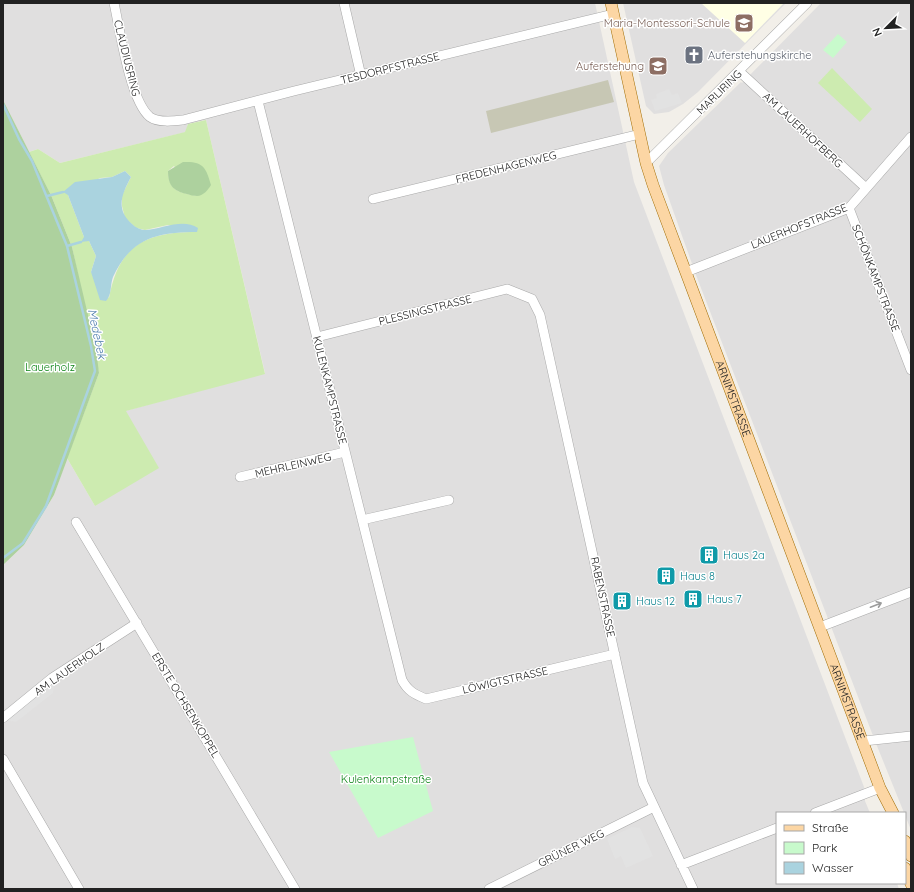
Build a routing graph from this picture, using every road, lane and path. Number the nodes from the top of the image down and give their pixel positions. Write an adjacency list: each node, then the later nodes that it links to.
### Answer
1 (114, 3): 8 (street, CLAUDIUSRING)
2 (344, 3): 6 (street)
3 (808, 3): 5 (street, MARLIRING)
4 (612, 8): 6 (street, TESDORPFSTRASSE); 9 (main road, ARNIMSTRASSE)
5 (740, 72): 11 (street, MARLIRING); 12 (street, AM LAUERHOFBERG)
6 (361, 76): 7 (street, TESDORPFSTRASSE)
7 (258, 100): 8 (street, TESDORPFSTRASSE); 17 (street, KULENKAMPSTRASSE)
8 (166, 121)
9 (640, 134): 11 (main road, ARNIMSTRASSE); 13 (street, FREDENHAGENWEG)
10 (911, 137): 12 (street, LAUERHOFSTRASSE)
11 (646, 163): 15 (main road, ARNIMSTRASSE)
12 (866, 188): 14 (street, LAUERHOFSTRASSE)
13 (373, 199)
14 (849, 208): 15 (street, LAUERHOFSTRASSE); 18 (street, SCHÖNKAMPSTRASSE)
15 (686, 272): 26 (main road, ARNIMSTRASSE)
16 (532, 299): 17 (street, PLESSINGSTRASSE); 27 (street, RABENSTRASSE)
17 (317, 337): 19 (street, KULENKAMPSTRASSE)
18 (911, 370)
19 (346, 452): 20 (street, MEHRLEINWEG); 22 (street, KULENKAMPSTRASSE)
20 (240, 477)
21 (449, 500): 22 (street)
22 (362, 520): 28 (street, KULENKAMPSTRASSE)
23 (76, 522): 25 (street, ERSTE OCHSENKOPPEL)
24 (911, 592): 26 (street, one-way to 24)
25 (137, 623): 29 (street, AM LAUERHOLZ); 45 (street, ERSTE OCHSENKOPPEL)
26 (820, 627): 31 (main road, ARNIMSTRASSE)
27 (615, 654): 28 (street, LÖWIGTSTRASSE); 34 (street, RABENSTRASSE)
28 (402, 680)
29 (3, 718)
30 (911, 736): 31 (street)
31 (864, 741): 33 (main road, ARNIMSTRASSE)
32 (3, 760): 44 (street)
33 (880, 788): 35 (street); 36 (main road, ARNIMSTRASSE); 37 (main road, ARNIMSTRASSE)
34 (654, 807): 41 (street, RABENSTRASSE); 46 (street, GRÜNER WEG)
35 (818, 812)
36 (886, 812)
37 (892, 812)
38 (776, 828): 41 (street)
39 (906, 844): 40 (main road)
40 (911, 856)
41 (681, 865): 47 (street, RABENSTRASSE)
42 (906, 871): 43 (main road)
43 (911, 884)
44 (79, 889)
45 (295, 889)
46 (489, 889)
47 (693, 889)

